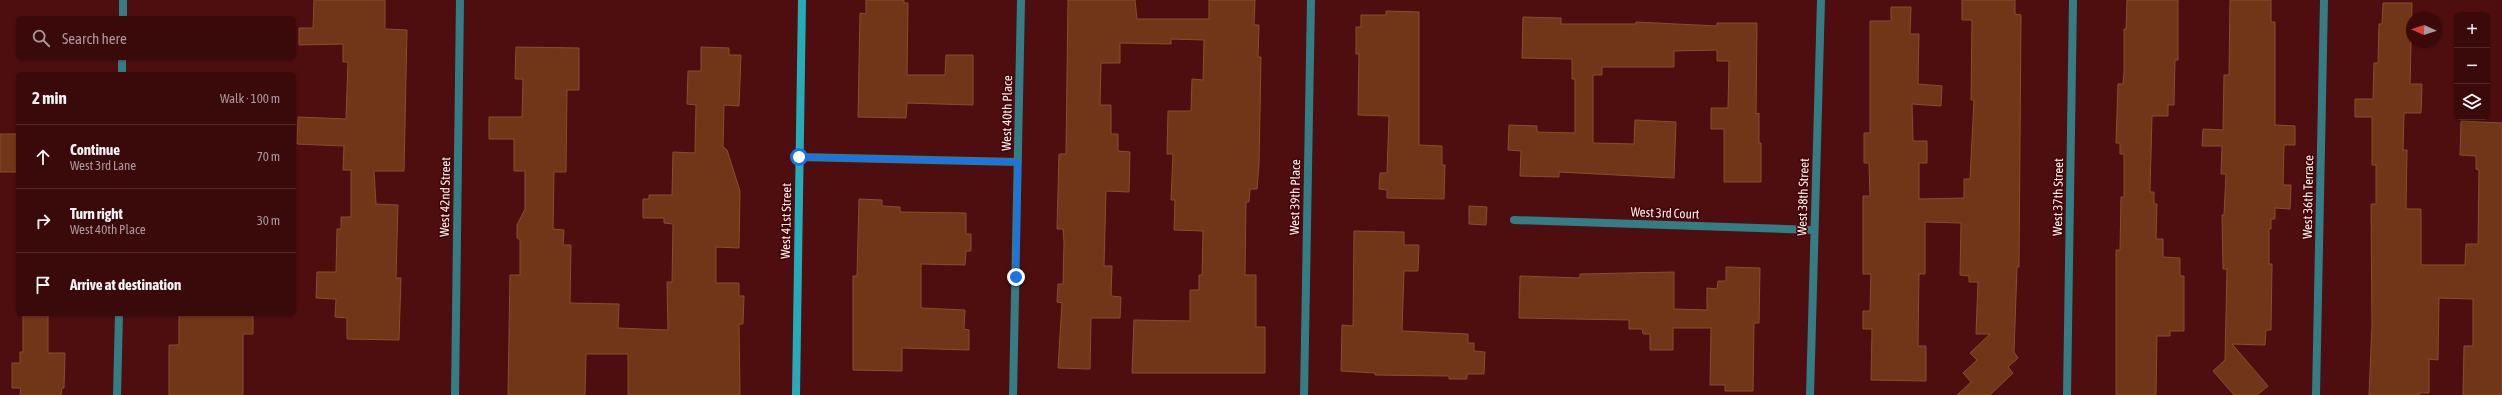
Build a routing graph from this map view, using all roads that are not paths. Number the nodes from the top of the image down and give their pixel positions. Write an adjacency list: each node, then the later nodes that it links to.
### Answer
1 (123, 0): 9 (street)
2 (460, 0): 18 (street, West 42nd Street)
3 (802, 0): 12 (street, West 41st Street)
4 (1021, 0): 13 (street, West 40th Place)
5 (1311, 0): 21 (street, West 39th Place)
6 (1821, 0): 15 (street, West 38th Street)
7 (2073, 0): 23 (street, West 37th Street)
8 (2324, 0): 24 (street, West 36th Terrace)
9 (123, 16)
10 (122, 60): 11 (street)
11 (122, 72)
12 (799, 157): 13 (street); 19 (street, West 41st Street)
13 (1018, 162): 20 (street, West 40th Place)
14 (1514, 220): 15 (street, West 3rd Court)
15 (1814, 230): 22 (street, West 38th Street)
16 (119, 316): 17 (street)
17 (117, 395)
18 (455, 395)
19 (796, 395)
20 (1013, 395)
21 (1304, 395)
22 (1810, 395)
23 (2067, 395)
24 (2316, 395)

